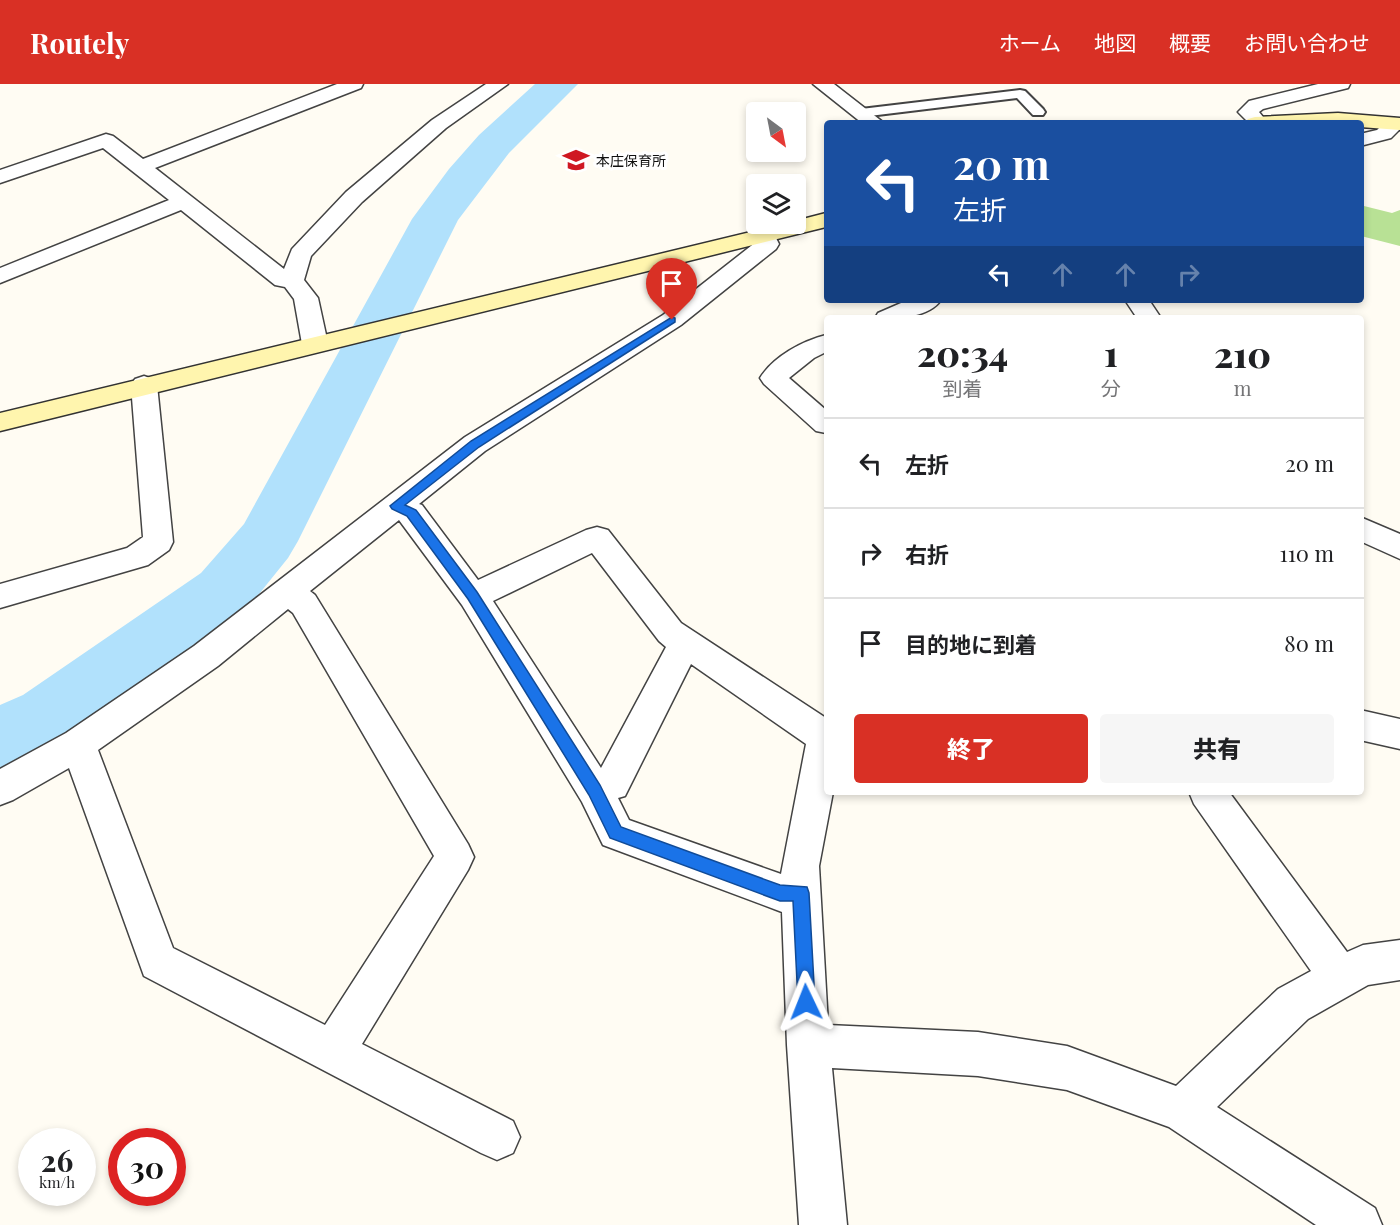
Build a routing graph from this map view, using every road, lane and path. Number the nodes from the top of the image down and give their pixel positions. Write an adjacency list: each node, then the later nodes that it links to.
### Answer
1 (354, 84): 11 (street)
2 (499, 84): 17 (street)
3 (822, 84): 6 (street)
4 (1341, 84): 7 (street)
5 (1038, 112): 6 (lane)
6 (868, 118)
7 (1255, 120)
8 (1364, 122): 9 (street)
9 (1397, 124): 10 (street)
10 (1364, 139)
11 (140, 167): 12 (street); 13 (street)
12 (0, 177)
13 (183, 202): 16 (street); 17 (street)
14 (824, 220): 15 (street)
15 (764, 235): 20 (street); 25 (street)
16 (0, 276)
17 (292, 281): 20 (street)
18 (922, 303): 19 (street)
19 (894, 315)
20 (315, 344): 22 (street)
21 (824, 344): 24 (street)
22 (144, 385): 23 (street); 29 (street)
23 (0, 422)
24 (824, 422)
25 (396, 506): 28 (street); 30 (street)
26 (1364, 530): 27 (street)
27 (1400, 547)
28 (287, 592): 35 (street); 44 (street)
29 (0, 596)
30 (473, 596): 31 (street); 38 (street)
31 (689, 644): 33 (street); 38 (street)
32 (1364, 726): 34 (street)
33 (824, 734)
34 (1400, 734)
35 (78, 744): 37 (street); 44 (street)
36 (824, 745): 40 (street)
37 (0, 788)
38 (595, 790): 40 (street)
39 (1209, 795): 42 (street)
40 (801, 893): 43 (street)
41 (1400, 960): 42 (street)
42 (1340, 977): 45 (street)
43 (808, 1045): 45 (street); 47 (street)
44 (333, 1052): 46 (street)
45 (1182, 1110): 48 (street)
46 (497, 1137)
47 (823, 1225)
48 (1358, 1225)

